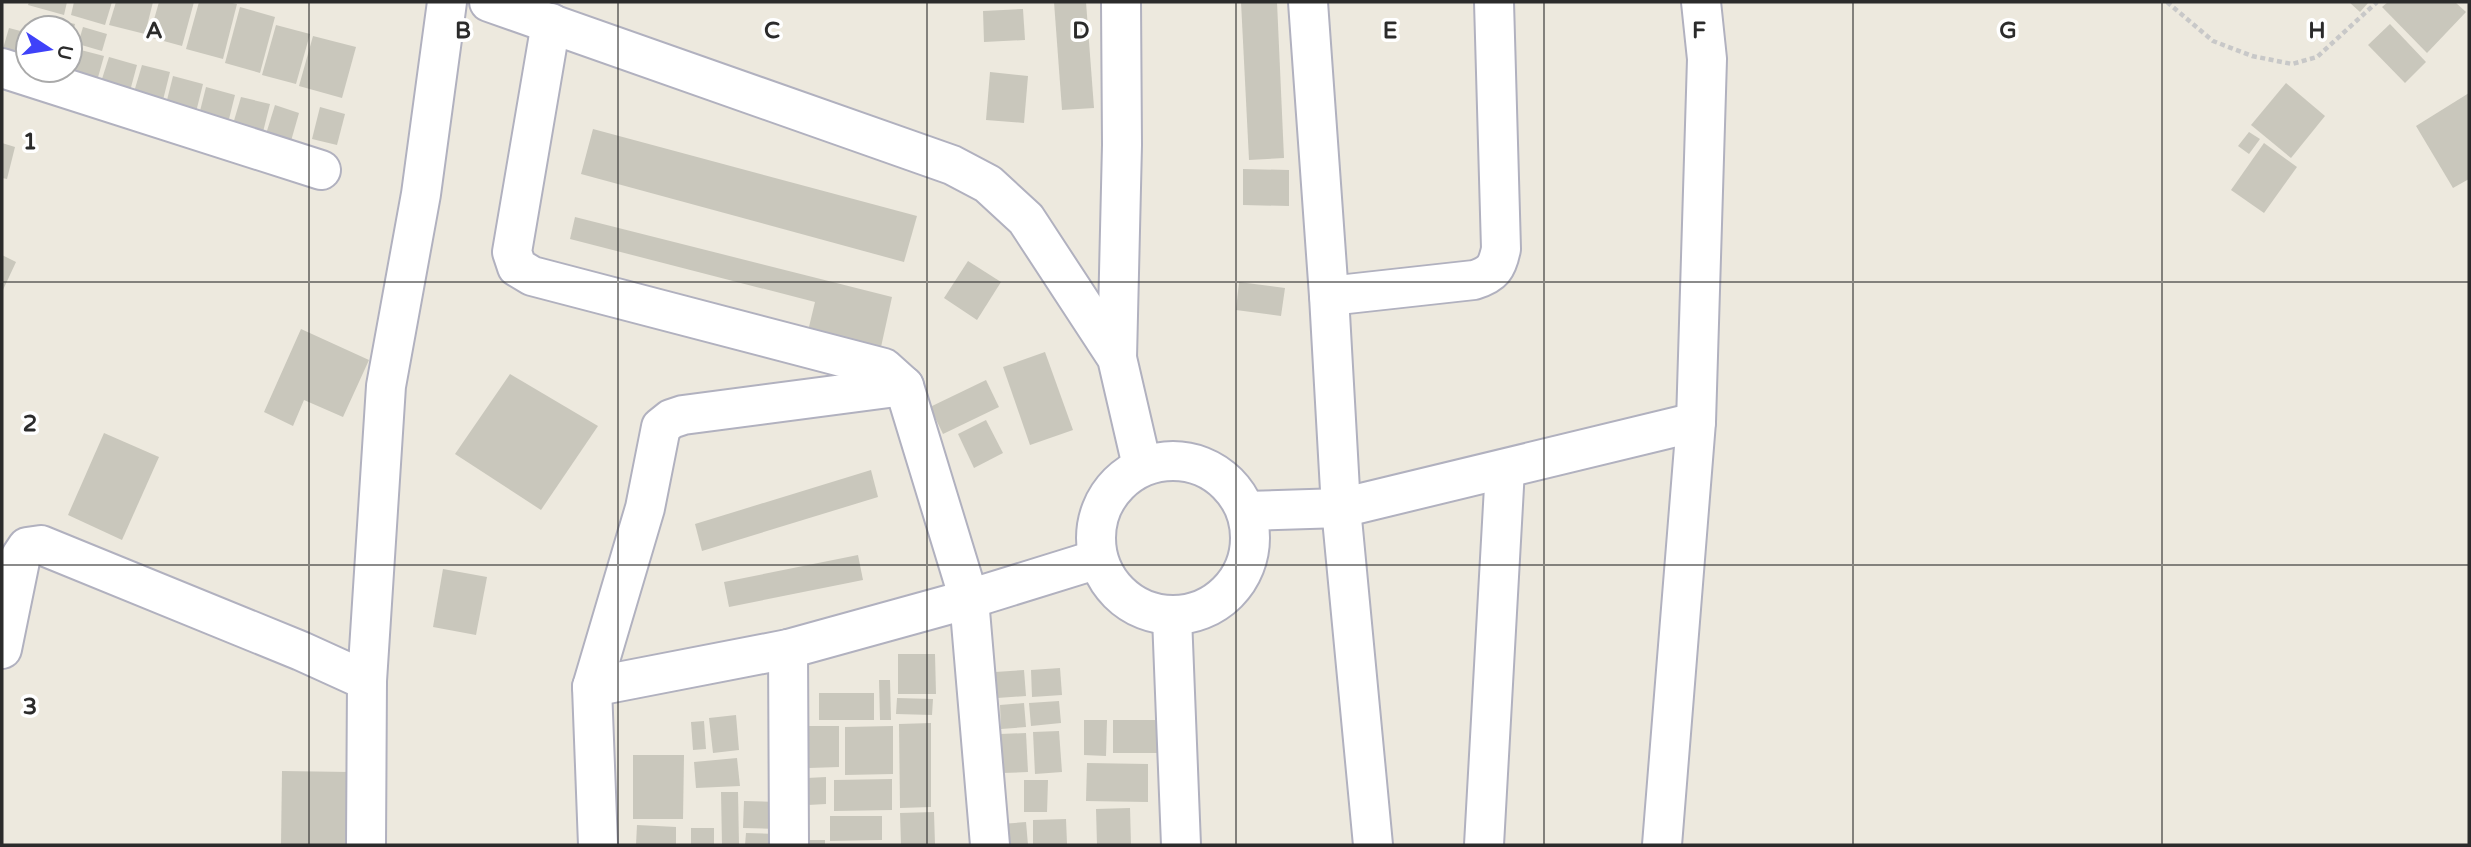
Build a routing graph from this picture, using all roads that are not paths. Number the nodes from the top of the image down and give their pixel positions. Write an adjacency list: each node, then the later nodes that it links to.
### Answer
1 (447, 2): 23 (street)
2 (489, 2): 7 (street)
3 (1121, 2): 11 (street)
4 (1308, 2): 10 (street)
5 (1494, 2): 10 (street)
6 (1701, 2): 13 (street)
7 (551, 23): 11 (street); 12 (street)
8 (2, 68): 9 (street)
9 (321, 170)
10 (1329, 296): 16 (street)
11 (1117, 358): 14 (street)
12 (904, 386): 19 (street); 24 (street)
13 (1696, 422): 15 (street); 32 (street)
14 (1142, 466): 17 (street); 18 (street)
15 (1505, 469): 16 (street); 31 (street)
16 (1341, 508): 17 (street); 30 (street)
17 (1246, 511): 20 (street)
18 (1098, 559): 19 (street); 20 (street)
19 (969, 598): 22 (street); 28 (street)
20 (1172, 617): 29 (street)
21 (2, 649): 23 (street)
22 (788, 649): 24 (street); 27 (street)
23 (367, 681): 25 (street)
24 (592, 687): 26 (street)
25 (366, 845)
26 (598, 845)
27 (789, 845)
28 (990, 845)
29 (1181, 845)
30 (1373, 845)
31 (1484, 845)
32 (1662, 845)

